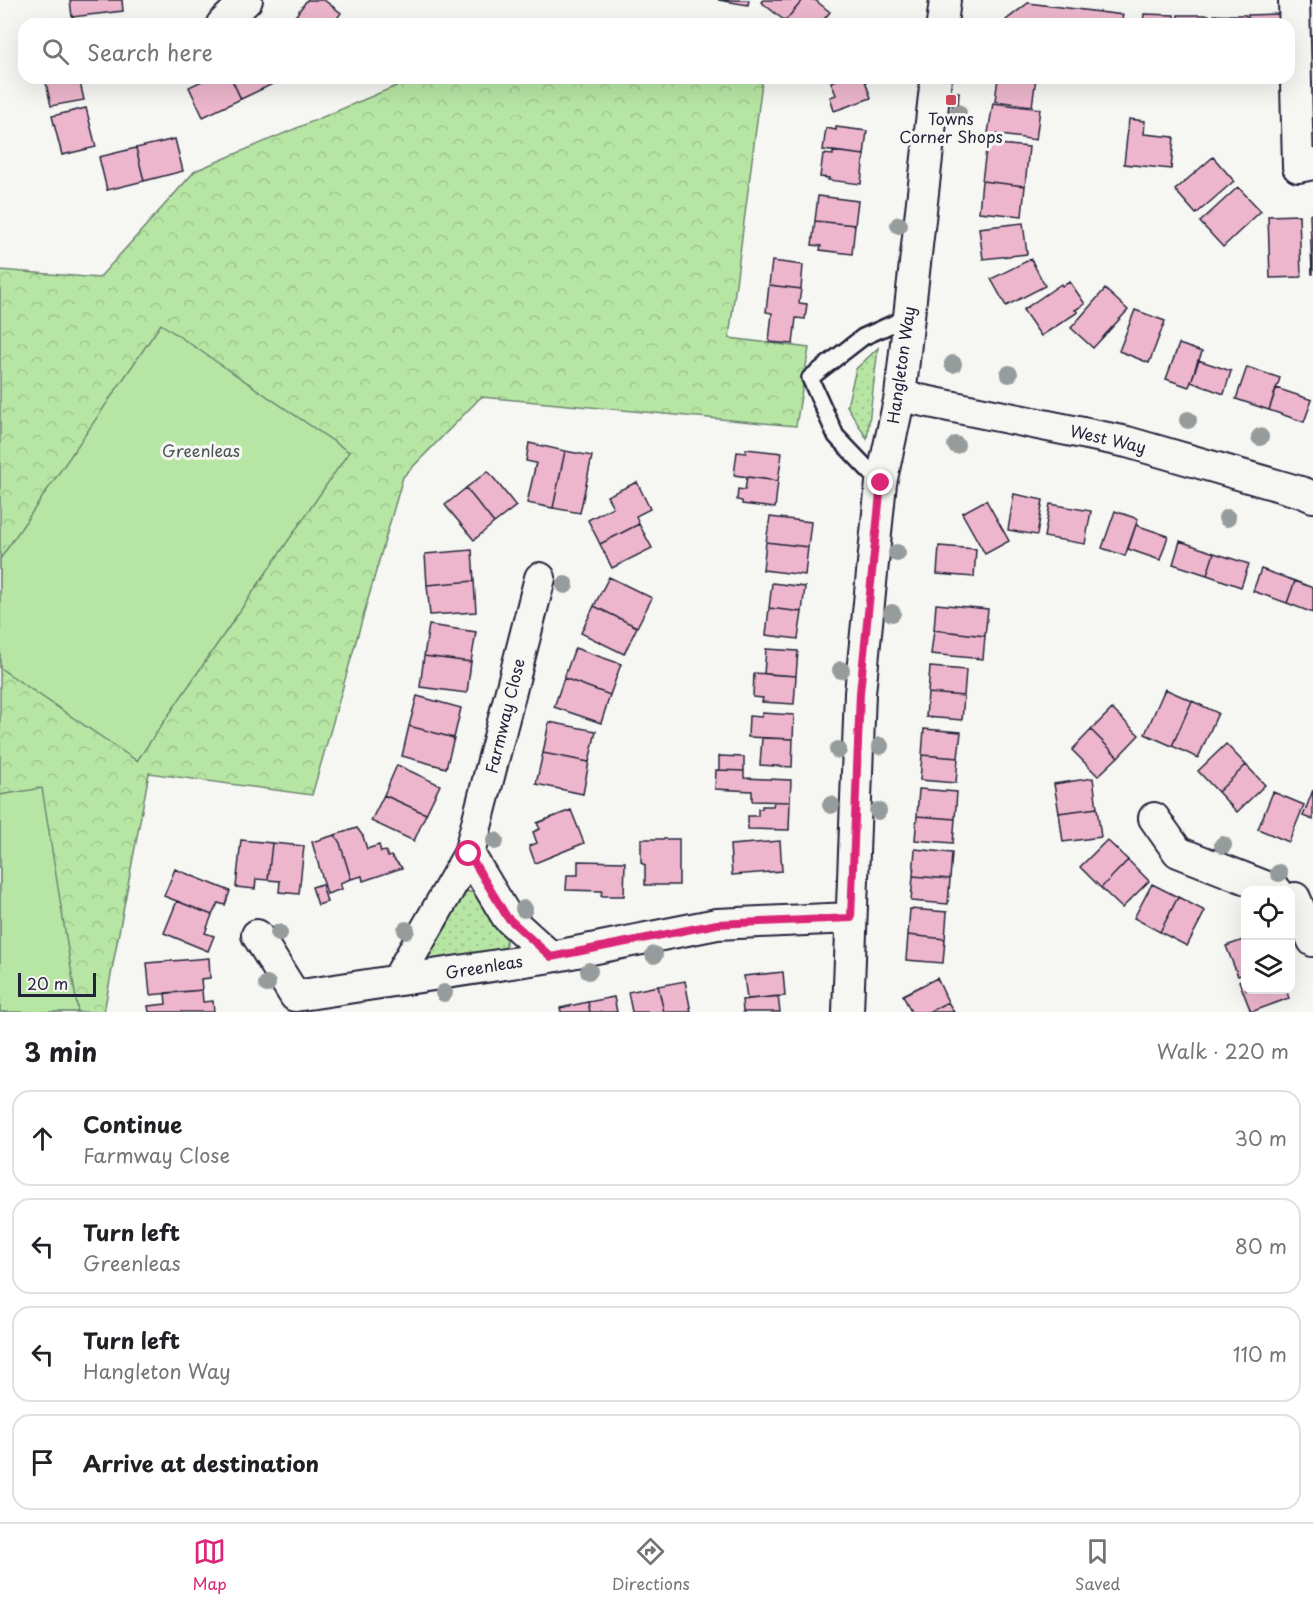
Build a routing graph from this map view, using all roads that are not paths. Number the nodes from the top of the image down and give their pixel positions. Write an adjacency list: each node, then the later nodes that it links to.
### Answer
1 (248, 0): 4 (street)
2 (945, 0): 5 (street)
3 (1294, 0): 6 (street)
4 (228, 18)
5 (943, 18)
6 (1294, 18)
7 (1295, 42): 9 (street)
8 (935, 84): 10 (street, Hangleton Way)
9 (1313, 164)
10 (908, 317): 11 (street, Hangleton Way); 12 (lane)
11 (900, 396): 12 (street, Hangleton Way); 13 (street, West Way)
12 (881, 483): 19 (street, Hangleton Way)
13 (1313, 497)
14 (540, 578): 16 (street, Farmway Close)
15 (1154, 818): 17 (street)
16 (469, 854): 22 (street); 23 (street, Farmway Close)
17 (1266, 886)
18 (1295, 899): 21 (street)
19 (851, 918): 22 (street, Greenleas); 25 (street, Hangleton Way)
20 (257, 934): 24 (street, Greenleas)
21 (1313, 941)
22 (551, 957): 23 (street, Greenleas)
23 (397, 980): 24 (street, Greenleas)
24 (291, 1004)
25 (848, 1012)

